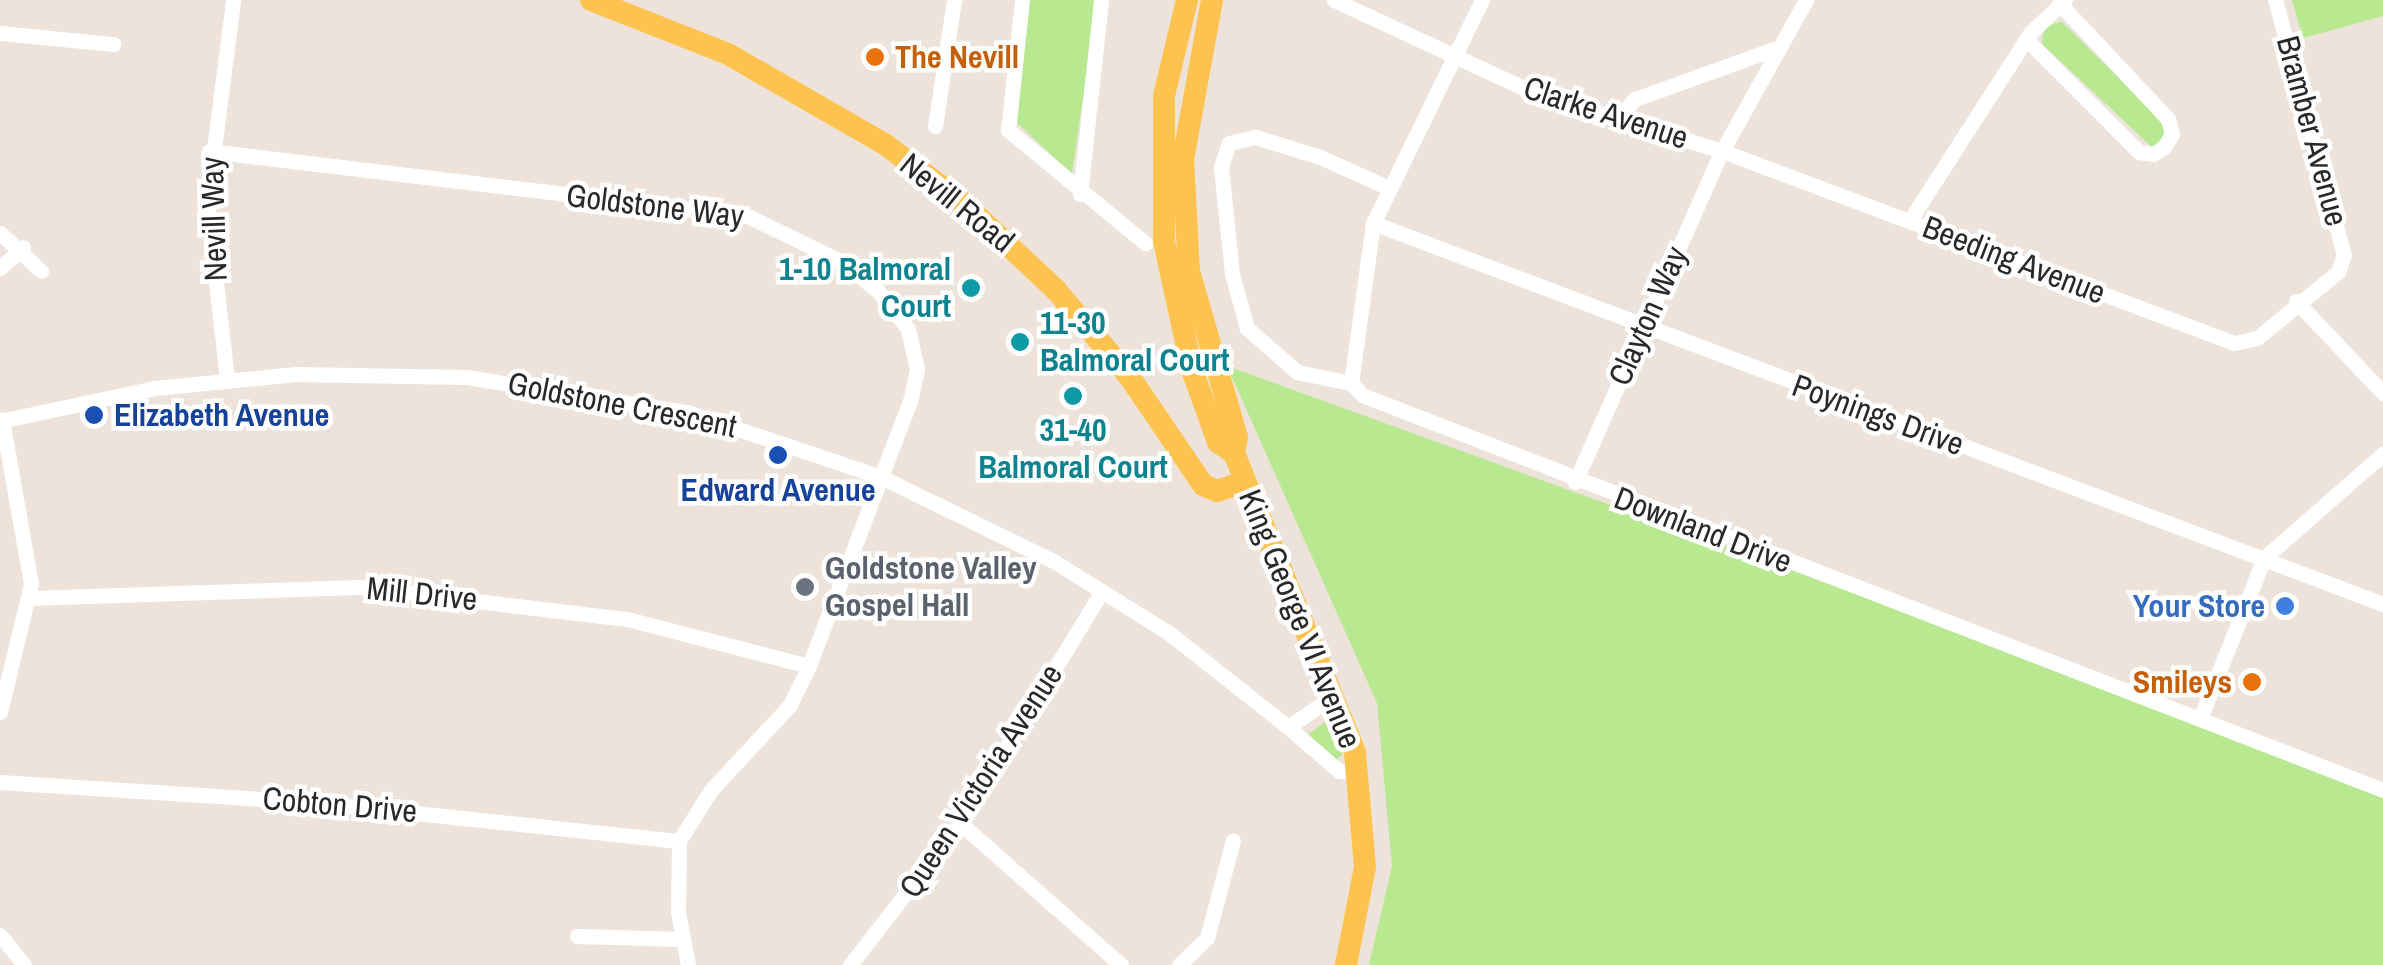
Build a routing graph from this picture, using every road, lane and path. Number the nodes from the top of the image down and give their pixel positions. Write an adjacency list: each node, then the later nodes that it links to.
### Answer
1 (233, 0): 20 (street, Nevill Way)
2 (591, 0): 40 (main road, Nevill Road)
3 (954, 0): 19 (street)
4 (1022, 0): 24 (street)
5 (1101, 0): 24 (street)
6 (1187, 0): 22 (main road, King George VI Avenue)
7 (1212, 0): 22 (main road, King George VI Avenue)
8 (1334, 0): 17 (street, Clarke Avenue)
9 (1482, 0): 17 (street)
10 (1806, 0): 16 (street, Clarke Avenue)
11 (2275, 0): 32 (street, Bramber Avenue)
12 (2062, 2): 14 (street); 14 (street)
13 (0, 32): 15 (street)
14 (2026, 40): 25 (street)
15 (113, 44)
16 (1774, 48): 18 (street); 21 (street, Clarke Avenue)
17 (1450, 56): 18 (street, Clarke Avenue); 23 (street)
18 (1620, 116): 21 (street, Clarke Avenue)
19 (936, 126)
20 (210, 151): 34 (street, Nevill Way); 39 (street, Goldstone Way)
21 (1722, 151): 25 (street, Beeding Avenue); 33 (street, Clayton Way)
22 (1172, 158): 40 (main road, King George VI Avenue)
23 (1387, 187): 26 (street); 35 (street, Downland Drive)
24 (1080, 194): 28 (street)
25 (1910, 220): 32 (street, Beeding Avenue)
26 (1373, 223): 33 (street, Poynings Drive); 35 (street)
27 (0, 233): 29 (street)
28 (1145, 242)
29 (23, 248): 30 (street); 31 (street)
30 (0, 268)
31 (41, 271)
32 (2296, 302): 36 (street)
33 (1642, 327): 41 (street, Clayton Way); 42 (street, Poynings Drive)
34 (227, 379): 37 (street, Goldstone Crescent); 39 (street, Goldstone Crescent)
35 (1351, 383): 41 (street, Downland Drive)
36 (2383, 392)
37 (1, 421): 44 (street)
38 (2383, 454): 42 (street)
39 (881, 476): 43 (street, Goldstone Crescent); 46 (street)
40 (1245, 482): 47 (main road, King George VI Avenue)
41 (1575, 482): 49 (street, Downland Drive)
42 (2264, 558): 45 (street, Poynings Drive); 49 (street)
43 (1102, 591): 50 (street, Goldstone Crescent); 54 (street, Queen Victoria Avenue)
44 (29, 598): 46 (street, Mill Drive); 48 (street)
45 (2383, 604)
46 (808, 666): 56 (street)
47 (1335, 695): 50 (street); 51 (main road, King George VI Avenue)
48 (0, 712)
49 (2200, 719): 53 (street, Downland Drive)
50 (1288, 727): 51 (street, Goldstone Crescent)
51 (1359, 773): 65 (main road, King George VI Avenue)
52 (0, 782): 56 (street, Cobton Drive)
53 (2383, 790)
54 (960, 823): 60 (street, Queen Victoria Avenue); 63 (street)
55 (1233, 840): 64 (street)
56 (680, 841): 59 (street)
57 (0, 934): 61 (street)
58 (577, 936): 59 (street)
59 (682, 939): 62 (street)
60 (855, 963)
61 (24, 965)
62 (688, 965)
63 (1121, 965)
64 (1180, 965)
65 (1346, 965)

